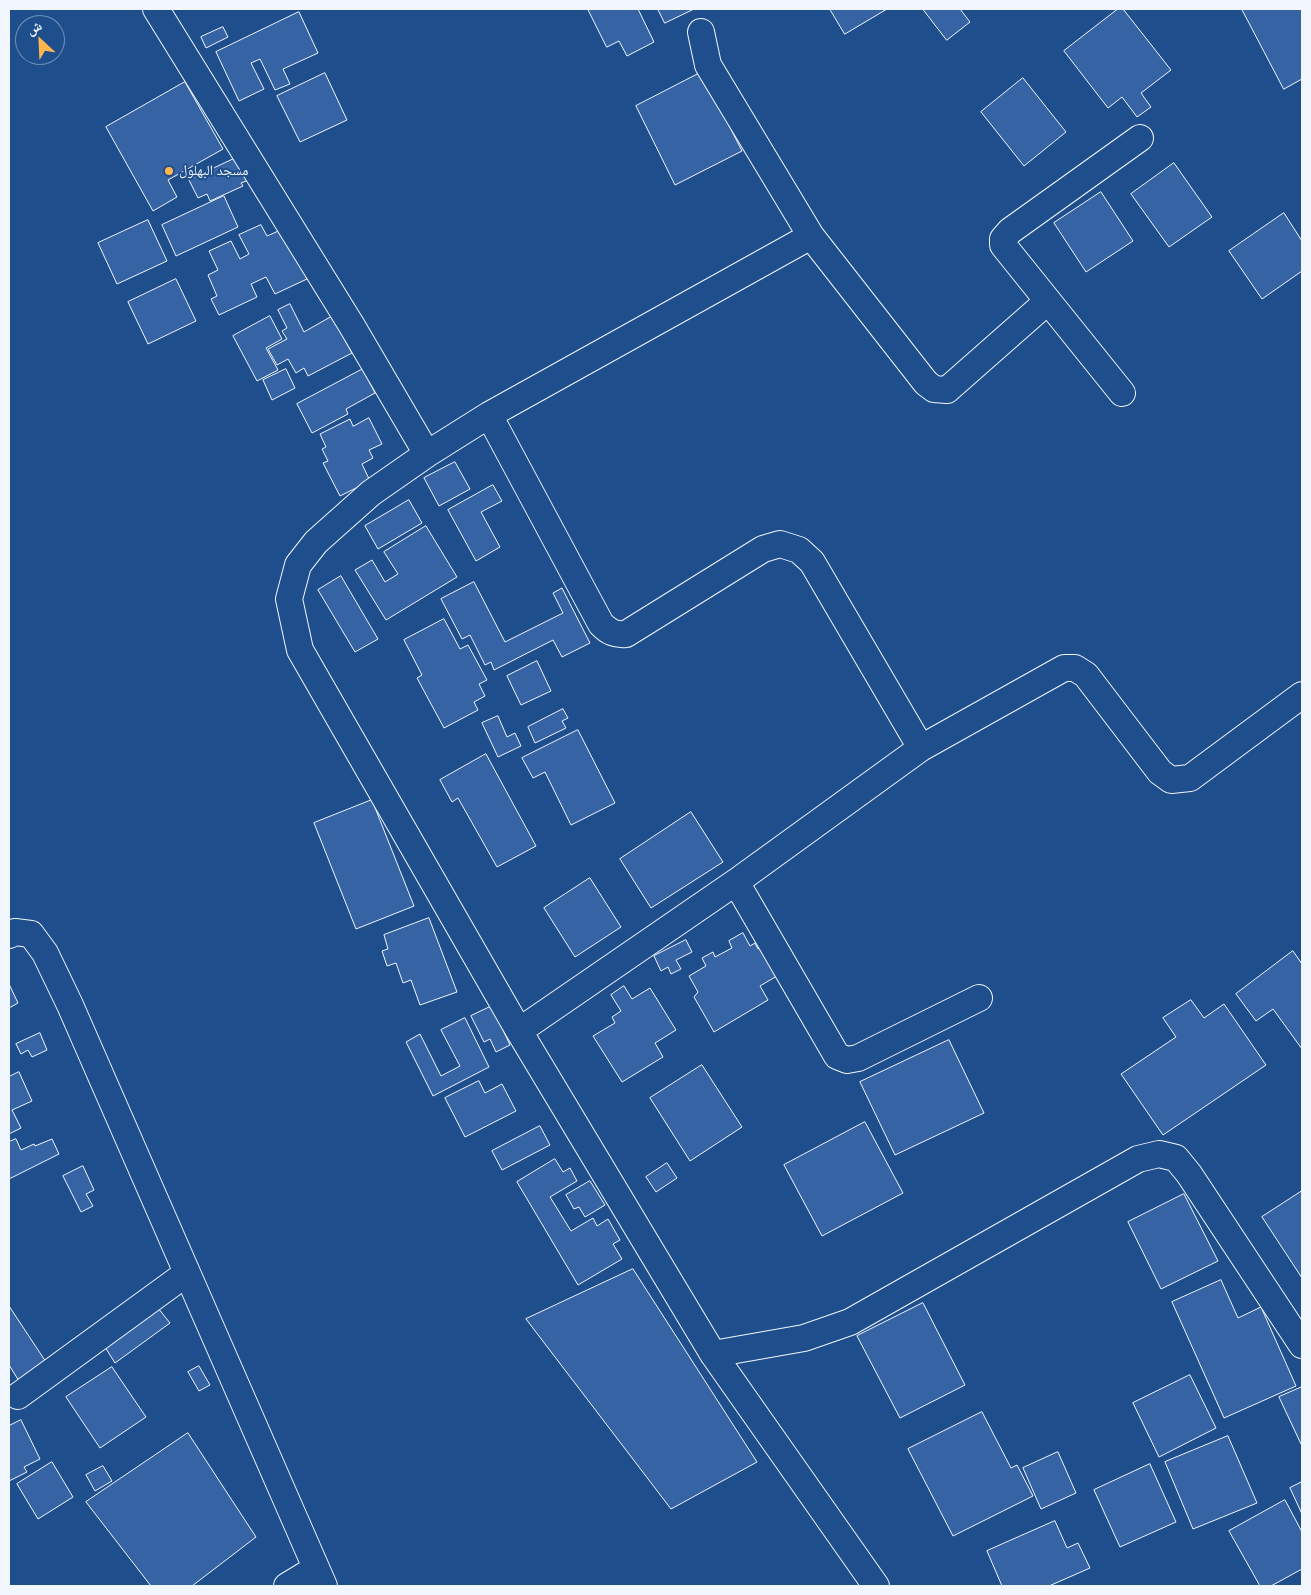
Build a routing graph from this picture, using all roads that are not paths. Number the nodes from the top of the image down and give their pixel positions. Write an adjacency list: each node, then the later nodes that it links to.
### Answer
1 (156, 9): 8 (street)
2 (701, 32): 4 (street)
3 (1140, 138): 5 (street)
4 (810, 236): 5 (street); 7 (street)
5 (1048, 301): 6 (street)
6 (1122, 394)
7 (489, 415): 8 (street); 10 (street)
8 (427, 454): 14 (street)
9 (1302, 695): 10 (street)
10 (921, 748): 11 (street)
11 (736, 882): 13 (street); 14 (street)
12 (9, 935): 15 (street)
13 (979, 998)
14 (519, 1031): 17 (street)
15 (187, 1273): 18 (street); 19 (street)
16 (1302, 1345): 17 (street)
17 (713, 1354): 21 (street)
18 (18, 1396)
19 (319, 1578): 20 (street)
20 (287, 1586)
21 (876, 1586)

